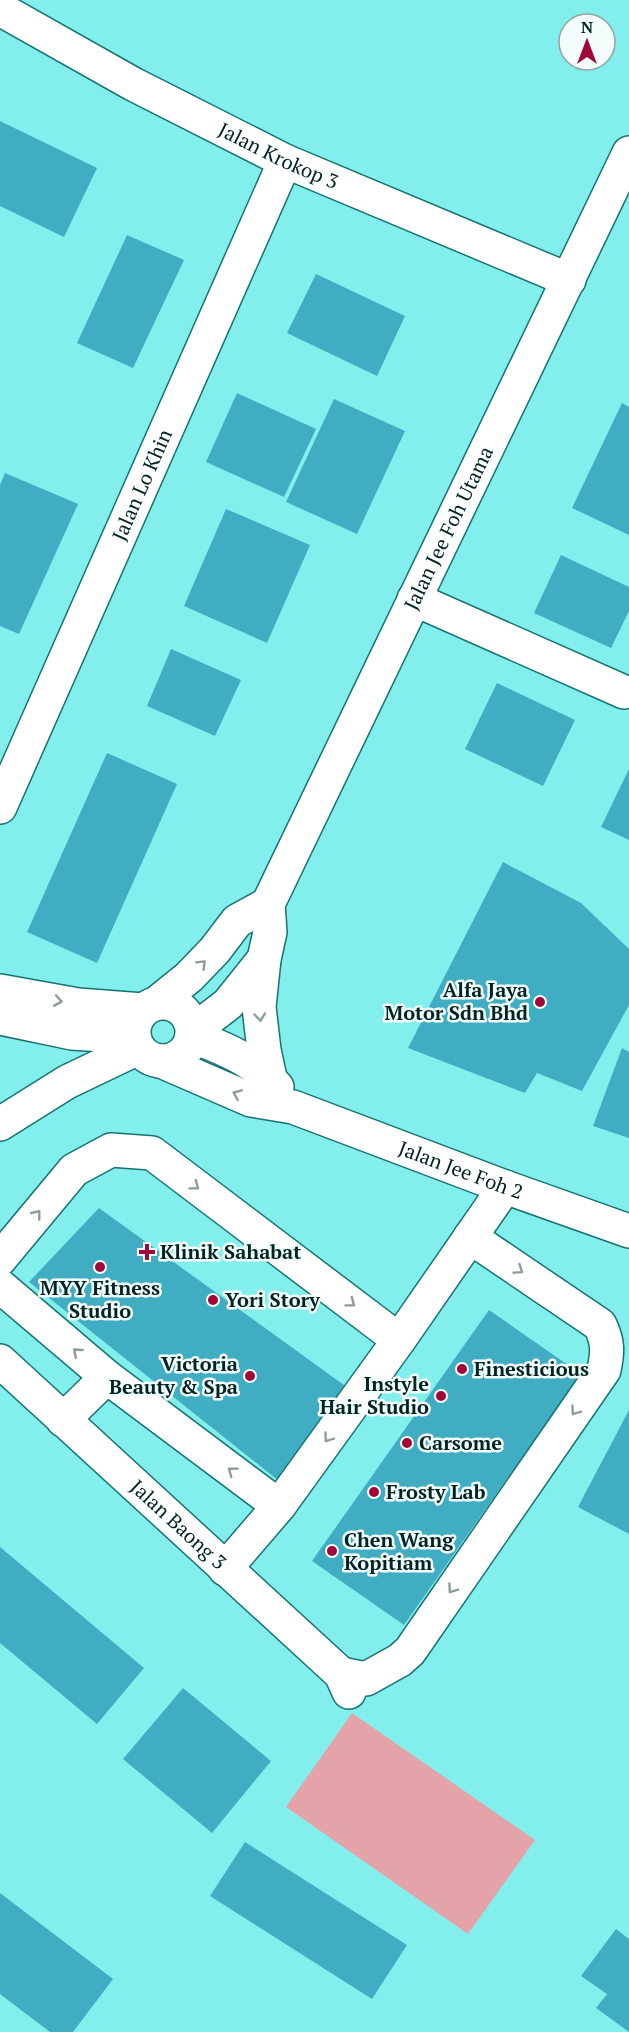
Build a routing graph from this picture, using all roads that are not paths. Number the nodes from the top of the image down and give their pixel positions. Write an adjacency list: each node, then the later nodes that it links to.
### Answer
1 (12, 8): 3 (street, Jalan Krokop 3)
2 (629, 153): 4 (street, Jalan Jee Foh Utama)
3 (285, 161): 4 (street, Jalan Krokop 3); 7 (street, Jalan Lo Khin)
4 (569, 280): 5 (street, Jalan Jee Foh Utama)
5 (414, 599): 6 (street); 8 (street, Jalan Jee Foh Utama)
6 (624, 692)
7 (0, 807)
8 (268, 904): 9 (street); 12 (street, one-way to 8)
9 (264, 958): 13 (street); 14 (street, one-way to 14)
10 (0, 991): 12 (street, one-way to 12)
11 (0, 1018): 12 (street)
12 (147, 1032): 13 (street); 13 (street); 15 (street, Jalan Jee Foh 2, one-way to 12); 16 (street)
13 (192, 1034): 14 (street)
14 (270, 1078): 15 (street)
15 (293, 1107): 17 (street, Jalan Jee Foh 2)
16 (0, 1124)
17 (505, 1187): 18 (street, Jalan Jee Foh 2); 19 (street)
18 (629, 1231)
19 (470, 1237): 22 (street); 27 (street, Jalan Baong 3, one-way to 27)
20 (0, 1259): 22 (street, one-way to 22)
21 (0, 1286): 24 (street, one-way to 21)
22 (399, 1340): 26 (street, one-way to 26)
23 (0, 1361): 25 (street, Jalan Baong 3)
24 (106, 1377): 25 (street); 26 (street, one-way to 24)
25 (63, 1420): 27 (street, Jalan Baong 3)
26 (279, 1506): 27 (street)
27 (225, 1569)

